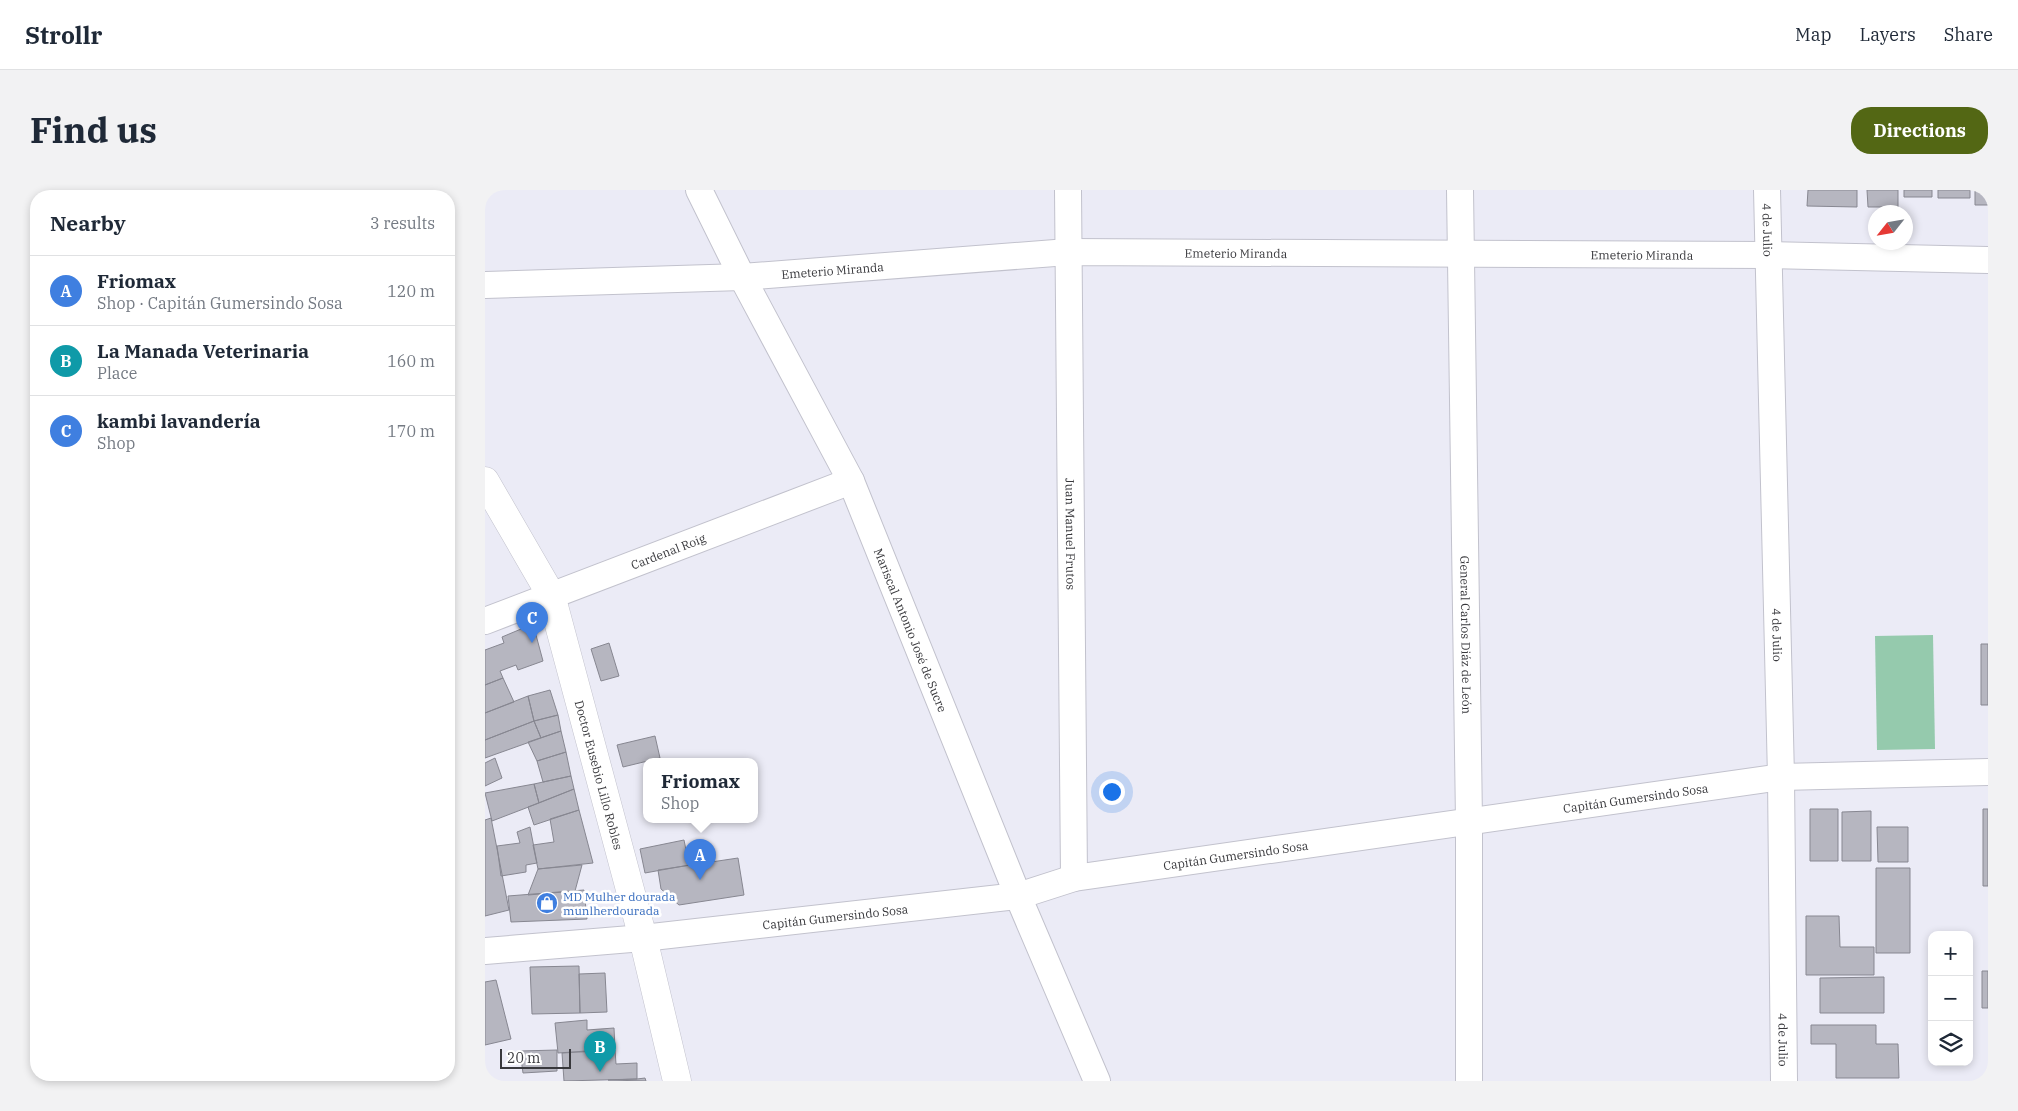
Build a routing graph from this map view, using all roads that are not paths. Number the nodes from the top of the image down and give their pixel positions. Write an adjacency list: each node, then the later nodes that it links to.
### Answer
1 (699, 190): 9 (street, Mariscal Antonio José de Sucre)
2 (1068, 190): 5 (street, Juan Manuel Frutos)
3 (1460, 190): 6 (street, General Carlos Diáz de León)
4 (1767, 190): 7 (street, 4 de Julio)
5 (1068, 252): 6 (street, Emeterio Miranda); 9 (street, Emeterio Miranda); 18 (street, Juan Manuel Frutos)
6 (1462, 255): 7 (street, Emeterio Miranda); 17 (street, General Carlos Diáz de León)
7 (1767, 255): 8 (street, Emeterio Miranda); 16 (street, 4 de Julio)
8 (1988, 260)
9 (742, 277): 10 (street, Emeterio Miranda); 12 (street, Mariscal Antonio José de Sucre)
10 (485, 285)
11 (485, 481): 13 (main road, Doctor Eusebio Lillo Robles)
12 (851, 481): 13 (street, Cardenal Roig); 19 (street, Mariscal Antonio José de Sucre)
13 (551, 595): 14 (street, Cardenal Roig); 20 (main road, Doctor Eusebio Lillo Robles)
14 (485, 621)
15 (1988, 772): 16 (street, Capitán Gumersindo Sosa)
16 (1781, 777): 17 (street, Capitán Gumersindo Sosa); 25 (street, 4 de Julio)
17 (1469, 821): 18 (street, Capitán Gumersindo Sosa); 24 (street, General Carlos Diáz de León)
18 (1074, 878): 19 (street, Capitán Gumersindo Sosa)
19 (1018, 896): 20 (street, Capitán Gumersindo Sosa); 23 (street, Mariscal Antonio José de Sucre)
20 (643, 938): 21 (street, Capitán Gumersindo Sosa); 22 (main road, Doctor Eusebio Lillo Robles)
21 (485, 951)
22 (677, 1081)
23 (1097, 1081)
24 (1469, 1081)
25 (1784, 1081)

